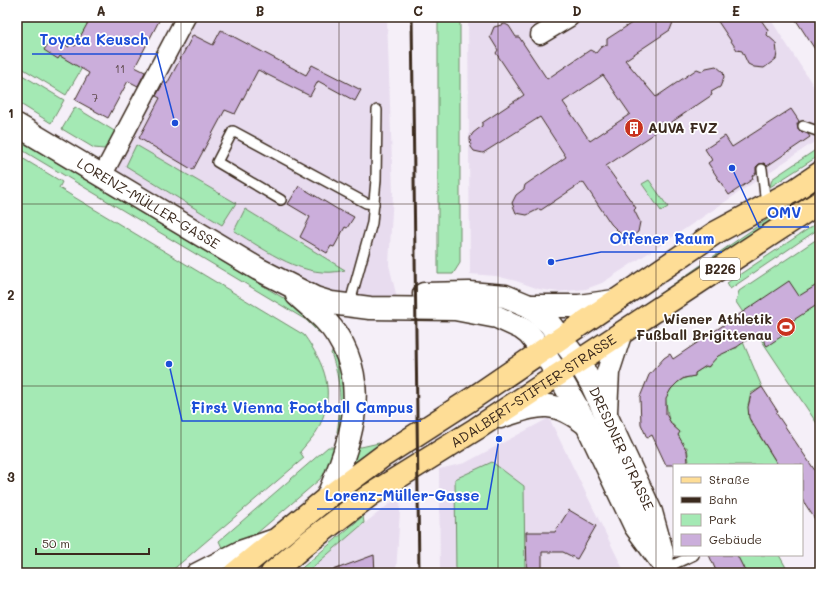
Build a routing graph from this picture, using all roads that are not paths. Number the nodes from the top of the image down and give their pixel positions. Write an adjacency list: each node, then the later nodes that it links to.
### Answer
1 (186, 17): 10 (street)
2 (570, 17): 3 (street)
3 (540, 35)
4 (377, 110): 13 (lane)
5 (17, 125): 10 (main road, LORENZ-MÜLLER-GASSE)
6 (803, 126): 7 (lane)
7 (820, 132)
8 (762, 169): 14 (lane)
9 (820, 173): 14 (main road, ADALBERT-STIFTER-STRASSE / B226)
10 (102, 176): 15 (main road, LORENZ-MÜLLER-GASSE)
11 (281, 200): 13 (lane)
12 (820, 202): 19 (main road, ADALBERT-STIFTER-STRASSE / B226)
13 (374, 204): 16 (lane)
14 (766, 205): 17 (main road, ADALBERT-STIFTER-STRASSE / B226)
15 (280, 280): 16 (main road, LORENZ-MÜLLER-GASSE); 27 (main road)
16 (351, 299): 18 (main road, LORENZ-MÜLLER-GASSE); 21 (main road, LORENZ-MÜLLER-GASSE)
17 (614, 301): 18 (main road); 20 (main road, ADALBERT-STIFTER-STRASSE / B226)
18 (529, 306): 20 (main road, LORENZ-MÜLLER-GASSE)
19 (620, 335): 22 (main road, ADALBERT-STIFTER-STRASSE / B226); 24 (main road)
20 (560, 337): 21 (main road, ADALBERT-STIFTER-STRASSE / B226); 22 (main road, DRESDNER STRASSE)
21 (542, 350): 23 (main road, DRESDNER STRASSE); 27 (main road, ADALBERT-STIFTER-STRASSE / B226)
22 (579, 362): 23 (main road, ADALBERT-STIFTER-STRASSE / B226); 24 (main road, DRESDNER STRASSE)
23 (559, 375): 25 (main road, ADALBERT-STIFTER-STRASSE / B226); 26 (main road, DRESDNER STRASSE)
24 (606, 414): 30 (main road, DRESDNER STRASSE)
25 (489, 421): 26 (main road); 33 (main road, ADALBERT-STIFTER-STRASSE / B226)
26 (587, 425): 30 (main road, DRESDNER STRASSE)
27 (327, 498): 28 (main road, ADALBERT-STIFTER-STRASSE / B226)
28 (275, 538): 31 (street, ADALBERT-STIFTER-STRASSE); 32 (main road, ADALBERT-STIFTER-STRASSE / B226)
29 (692, 556): 30 (lane)
30 (666, 571)
31 (195, 573)
32 (235, 573)
33 (272, 573)

